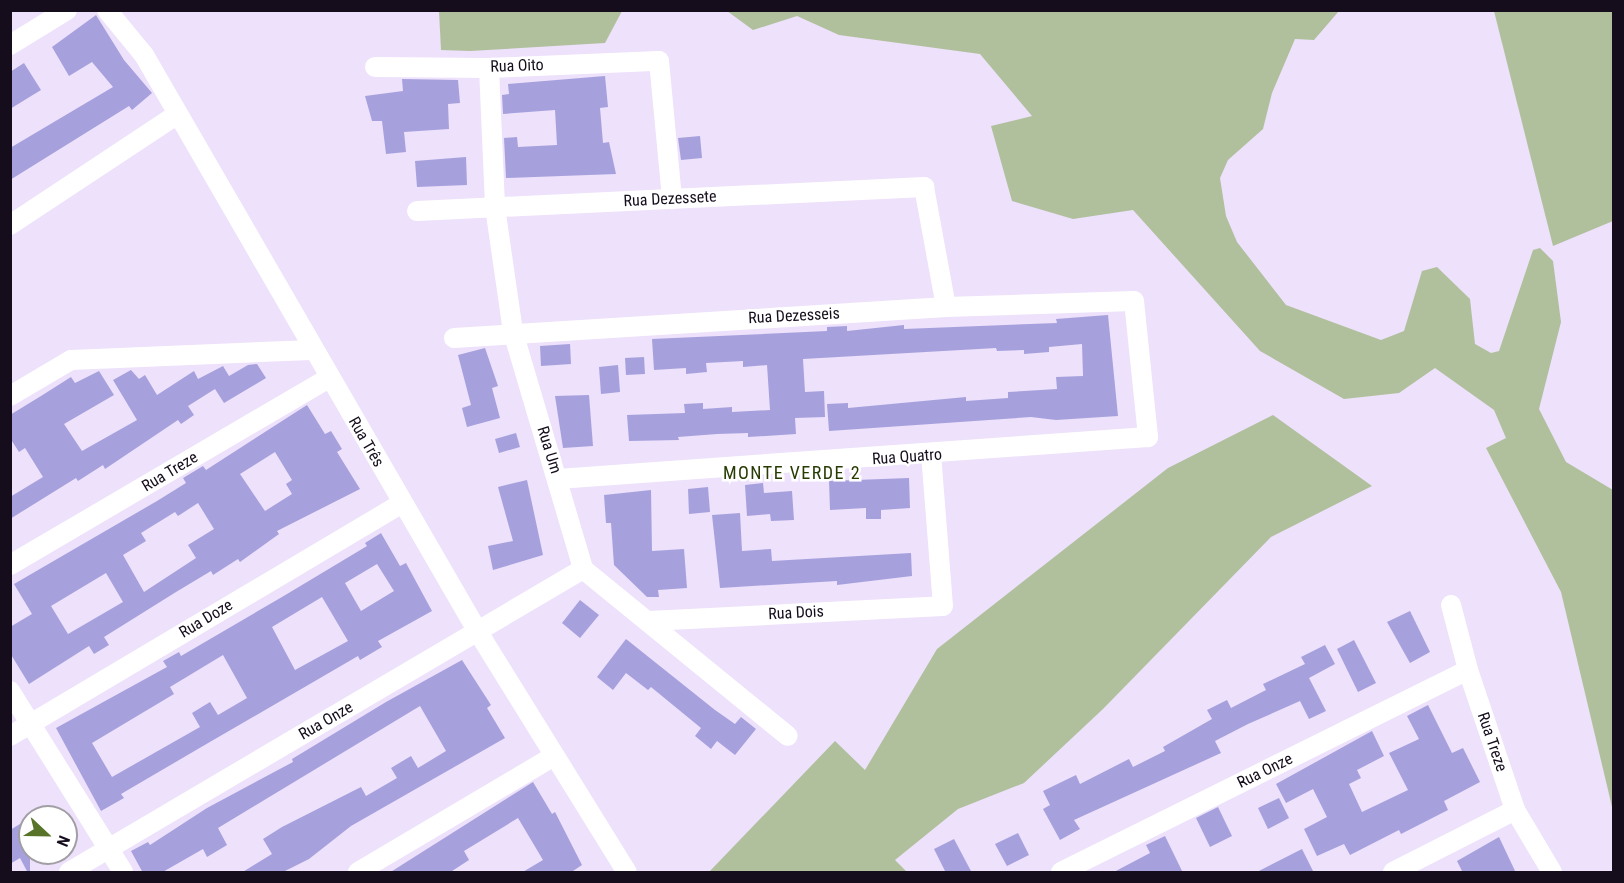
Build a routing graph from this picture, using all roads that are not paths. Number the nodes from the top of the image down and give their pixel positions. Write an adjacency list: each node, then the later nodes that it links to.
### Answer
1 (67, 10): 3 (street)
2 (107, 10): 6 (street, Rua Três)
3 (10, 45)
4 (375, 67): 5 (street, Rua Oito)
5 (489, 68): 7 (street, Rua Oito); 8 (street, Rua Um)
6 (178, 114): 10 (street); 14 (street, Rua Três)
7 (672, 198): 8 (street, Rua Dezessete); 11 (street, Rua Dezessete)
8 (495, 207): 9 (street, Rua Dezessete); 12 (street, Rua Um)
9 (417, 211)
10 (10, 225)
11 (946, 308): 12 (street, Rua Dezesseis); 17 (street, Rua Dezesseis)
12 (513, 332): 13 (street, Rua Dezesseis); 19 (street, Rua Um)
13 (454, 338)
14 (312, 350): 15 (street, Rua Três); 16 (street)
15 (329, 378): 20 (street, Rua Três); 21 (street, Rua Treze)
16 (10, 396)
17 (1148, 437): 18 (street, Rua Quatro)
18 (931, 456): 19 (street, Rua Quatro); 24 (street, Rua Dois)
19 (557, 479): 22 (street, Rua Um)
20 (402, 503): 25 (street, Rua Três); 28 (street, Rua Doze)
21 (10, 566)
22 (583, 568): 24 (street); 25 (street, Rua Onze)
23 (1451, 605): 26 (street, Rua Treze)
24 (649, 621): 30 (street)
25 (478, 632): 31 (street, Rua Três); 33 (street, Rua Onze)
26 (1468, 670): 32 (street, Rua Treze); 38 (street, Rua Onze)
27 (10, 691): 28 (street)
28 (30, 724): 29 (street, Rua Doze); 33 (street)
29 (10, 736)
30 (788, 736)
31 (555, 756): 36 (street); 37 (street, Rua Três)
32 (1515, 810): 39 (street); 40 (street, Rua Treze)
33 (109, 848): 34 (street, Rua Onze); 35 (street)
34 (69, 873)
35 (123, 873)
36 (358, 873)
37 (627, 873)
38 (1061, 873)
39 (1393, 873)
40 (1552, 873)

